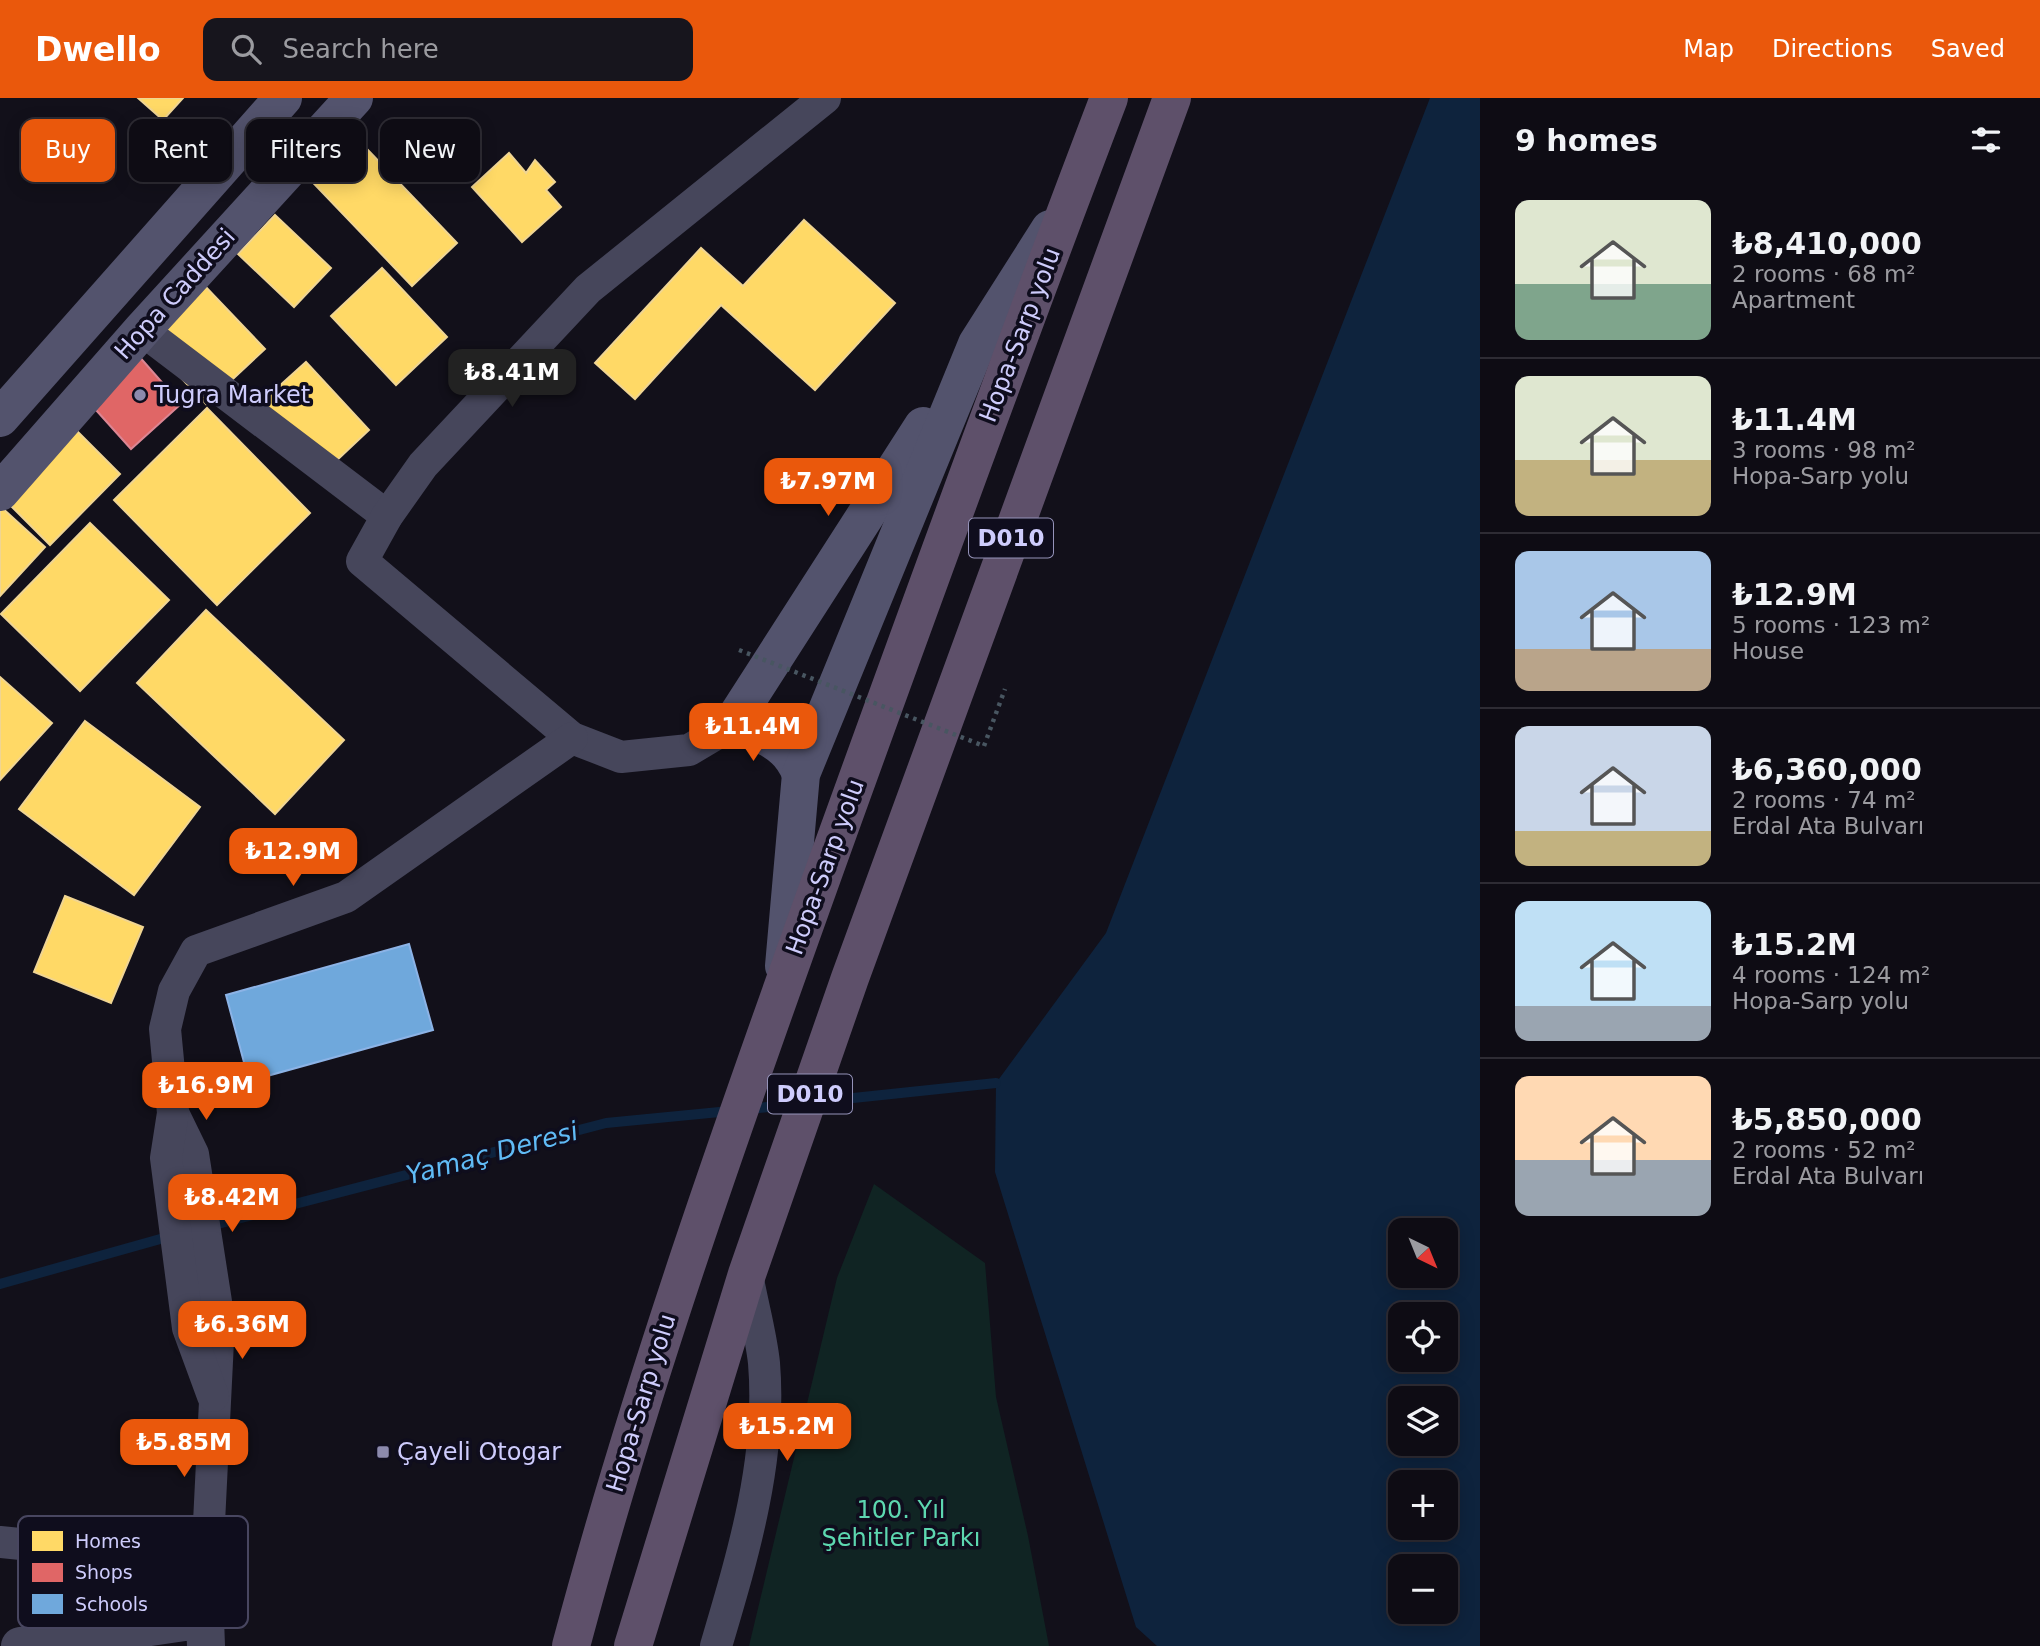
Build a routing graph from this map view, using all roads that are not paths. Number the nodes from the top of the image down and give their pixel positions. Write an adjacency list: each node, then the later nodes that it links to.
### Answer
1 (283, 98): 9 (main road, Hopa Caddesi)
2 (354, 98): 7 (main road, Hopa Caddesi)
3 (825, 98): 11 (street)
4 (1108, 98): 6 (highway, Hopa-Sarp yolu)
5 (1172, 98): 17 (highway, D010)
6 (1072, 195): 8 (main road); 15 (highway, Hopa-Sarp yolu)
7 (142, 330): 10 (main road, Hopa Caddesi); 11 (street)
8 (977, 344): 12 (main road); 14 (main road)
9 (0, 418)
10 (0, 492)
11 (387, 516): 13 (street)
12 (731, 724): 13 (street); 14 (main road)
13 (572, 738): 16 (street)
14 (802, 774): 15 (main road)
15 (782, 988): 25 (highway, Hopa-Sarp yolu)
16 (180, 1156): 18 (street); 18 (street)
17 (747, 1274): 26 (highway, D010); 27 (street)
18 (213, 1396): 19 (street)
19 (209, 1516)
20 (0, 1542): 21 (street)
21 (18, 1544)
22 (205, 1632): 23 (street)
23 (120, 1638): 24 (street)
24 (20, 1646)
25 (571, 1646)
26 (633, 1646)
27 (716, 1646)

